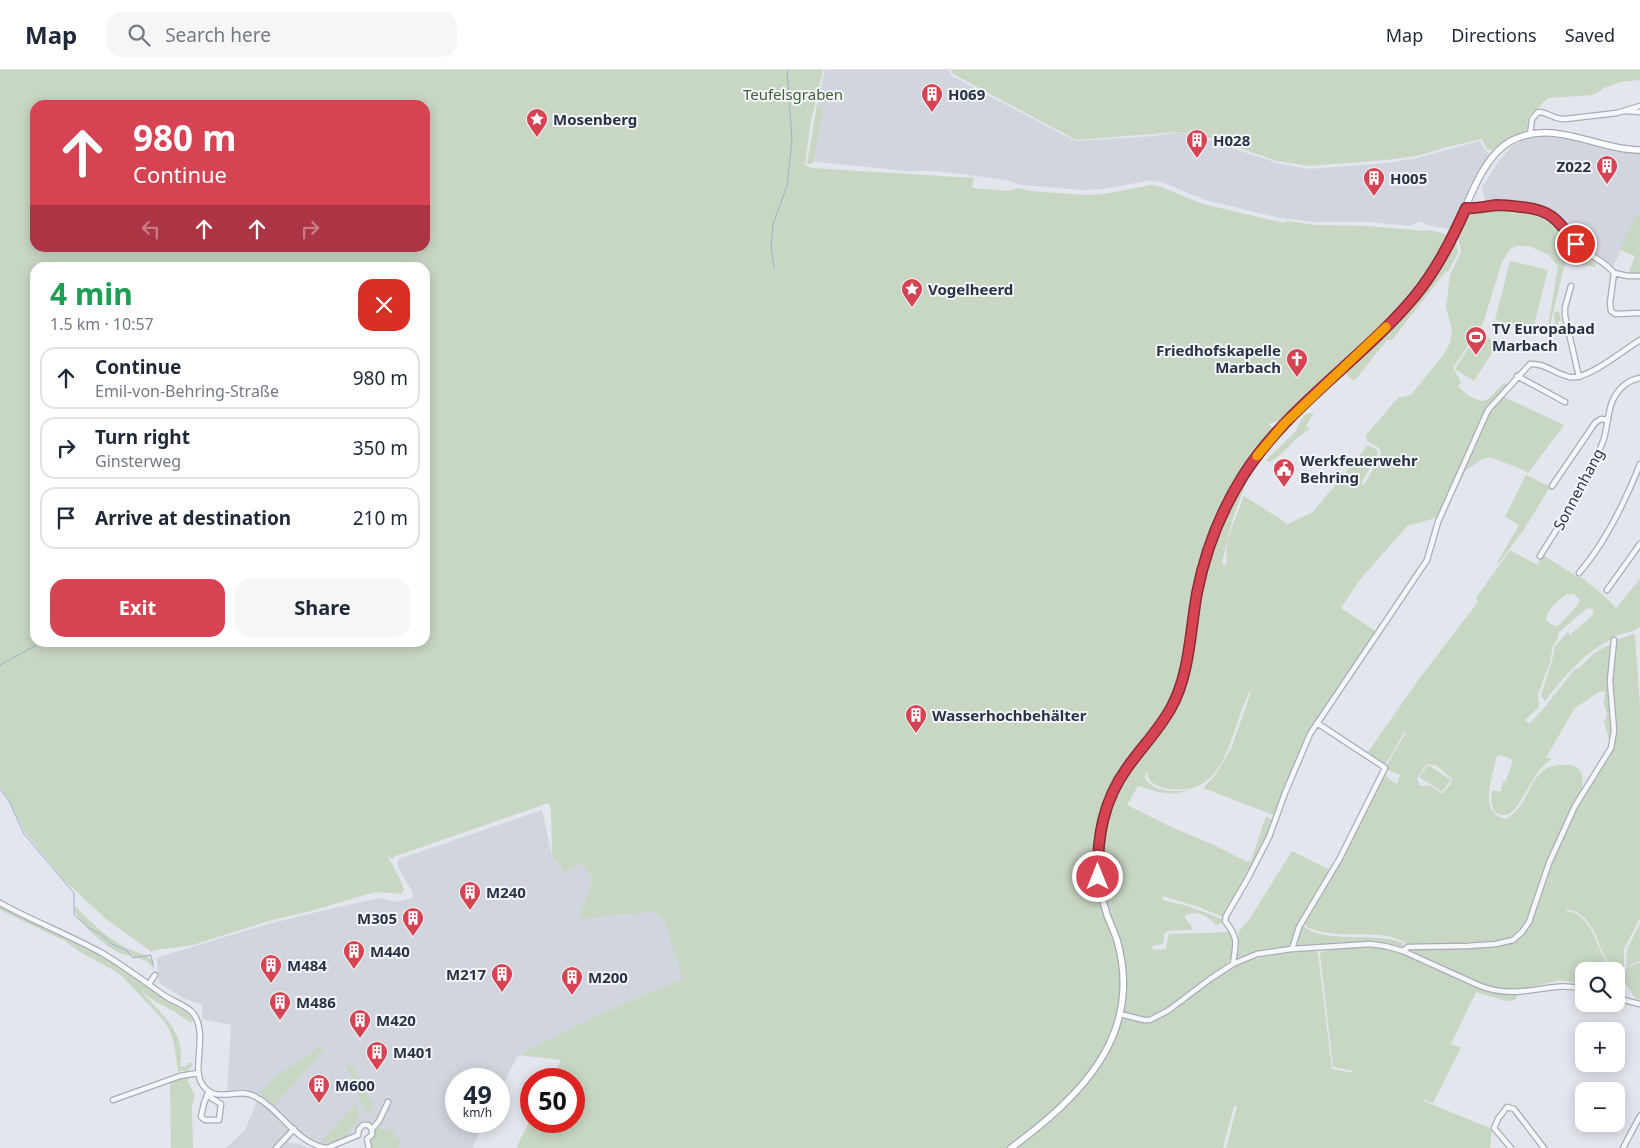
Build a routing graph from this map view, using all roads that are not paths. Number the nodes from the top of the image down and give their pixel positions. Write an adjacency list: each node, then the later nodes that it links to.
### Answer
1 (1640, 106): 2 (street)
2 (1625, 111): 3 (street); 4 (street)
3 (1640, 112)
4 (1530, 135): 5 (main road); 6 (main road)
5 (1640, 150)
6 (1466, 208): 7 (street); 34 (main road)
7 (1614, 273): 8 (street); 10 (street)
8 (1640, 276)
9 (1571, 286): 13 (street)
10 (1640, 312)
11 (1640, 340): 13 (street)
12 (1518, 376): 13 (street); 15 (street); 24 (street)
13 (1579, 377)
14 (1640, 378): 16 (street, Sonnenhang)
15 (1565, 402)
16 (1608, 420): 18 (street, Sonnenhang); 20 (street, Sonnenhang)
17 (1640, 464): 21 (street)
18 (1552, 486)
19 (1640, 544): 22 (street)
20 (1540, 556)
21 (1580, 573)
22 (1607, 590)
23 (1614, 640): 27 (street)
24 (1317, 723): 26 (street); 28 (street)
25 (0, 903): 30 (street)
26 (1292, 949): 27 (street); 28 (street)
27 (1403, 951): 31 (street)
28 (1233, 964): 34 (street)
29 (155, 975): 30 (street)
30 (150, 984): 35 (street)
31 (1575, 988)
32 (1625, 1000): 33 (street)
33 (1640, 1004)
34 (1120, 1014): 47 (main road)
35 (198, 1073): 36 (street); 37 (street)
36 (208, 1093): 36 (street); 41 (street)
37 (113, 1100)
38 (388, 1102): 40 (street)
39 (1640, 1116): 50 (street)
40 (372, 1128): 42 (street); 43 (street)
41 (294, 1129): 44 (street); 45 (street)
42 (358, 1135): 43 (street); 45 (street)
43 (367, 1139): 46 (street)
44 (276, 1148)
45 (327, 1148)
46 (369, 1148)
47 (1011, 1148)
48 (1510, 1148): 49 (street)
49 (1544, 1148)
50 (1623, 1148)

